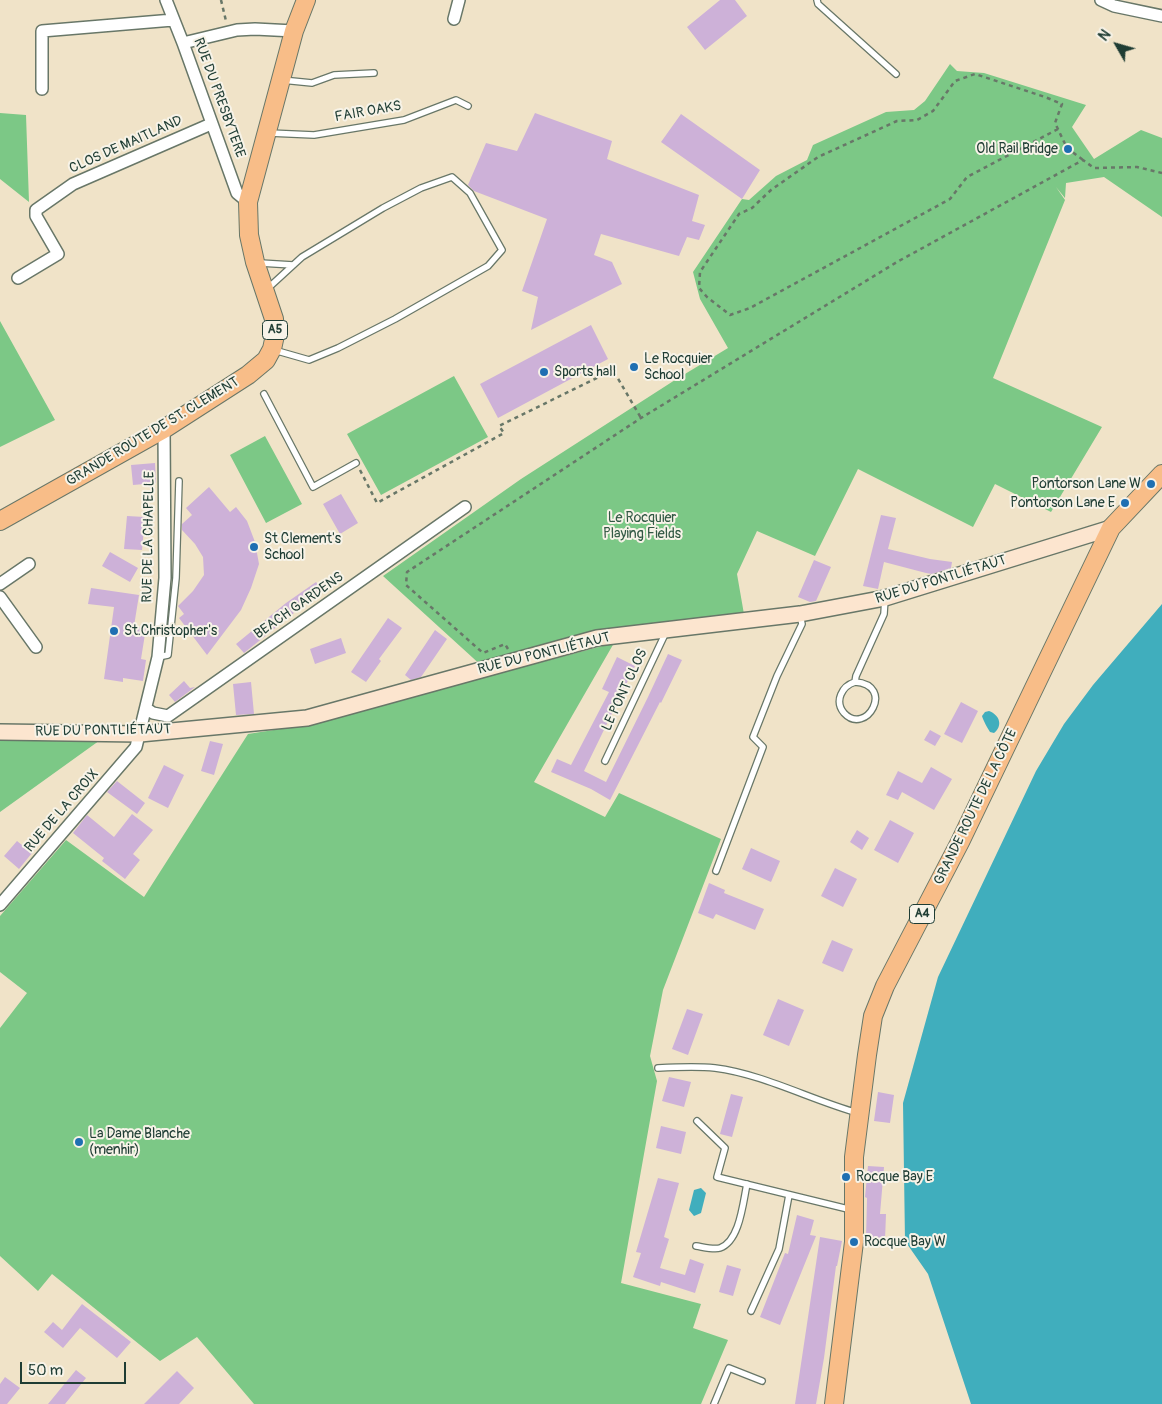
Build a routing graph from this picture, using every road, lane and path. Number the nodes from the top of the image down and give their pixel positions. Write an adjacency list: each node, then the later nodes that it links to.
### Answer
1 (166, 0): 9 (street, RUE DU PRESBYTERE)
2 (221, 0): 11 (path)
3 (306, 0): 10 (main road, A5)
4 (459, 0): 8 (street)
5 (818, 0): 14 (lane)
6 (1101, 0): 7 (street)
7 (1162, 16)
8 (454, 19)
9 (173, 20): 12 (street, RUE DU PRESBYTERE); 16 (street)
10 (294, 31): 11 (street); 15 (main road, A5)
11 (229, 32): 12 (street)
12 (183, 43): 18 (street, RUE DU PRESBYTERE)
13 (374, 73): 15 (lane)
14 (896, 74)
15 (281, 80): 20 (main road, A5)
16 (42, 89)
17 (468, 106): 20 (lane, FAIR OAKS)
18 (211, 124): 23 (street, RUE DU PRESBYTERE); 26 (street, CLOS DE MAITLAND)
19 (1058, 129): 19 (path); 21 (path)
20 (268, 133): 23 (main road, A5)
21 (1083, 160): 22 (path); 30 (path)
22 (1162, 173)
23 (248, 202): 24 (main road, A5)
24 (255, 262): 25 (lane); 27 (main road, A5)
25 (293, 265): 27 (lane); 28 (lane)
26 (18, 278)
27 (264, 291): 28 (main road, A5)
28 (272, 349): 31 (main road, GRANDE ROUTE DE ST. CLEMENT / A5)
29 (264, 394): 32 (lane)
30 (641, 418): 32 (path); 46 (path)
31 (164, 429): 36 (main road, GRANDE ROUTE DE ST. CLEMENT / A5); 45 (street, RUE DE LA CHAPELLE)
32 (356, 463)
33 (1162, 474): 37 (main road, GRANDE ROUTE DE LA CÔTE / A4)
34 (179, 481): 45 (lane)
35 (465, 508): 48 (street, BEACH GARDENS)
36 (0, 521)
37 (1111, 528): 41 (main road, RUE DU PONTLIÉTAUT); 55 (main road, GRANDE ROUTE DE LA CÔTE / A4)
38 (29, 564): 39 (street)
39 (0, 584)
40 (0, 597): 44 (street)
41 (885, 598): 42 (main road, RUE DU PONTLIÉTAUT); 47 (lane)
42 (800, 614): 43 (main road, RUE DU PONTLIÉTAUT); 52 (lane)
43 (667, 630): 46 (main road, RUE DU PONTLIÉTAUT); 51 (lane, LE PONT CLOS)
44 (36, 647)
45 (158, 657): 48 (street, RUE DE LA CHAPELLE)
46 (514, 660): 50 (main road, RUE DU PONTLIÉTAUT)
47 (855, 682): 47 (lane)
48 (147, 709): 50 (street, RUE DE LA CHAPELLE)
49 (0, 732): 50 (main road, RUE DU PONTLIÉTAUT)
50 (140, 734): 53 (street, RUE DE LA CROIX)
51 (605, 761)
52 (716, 871)
53 (0, 905)
54 (658, 1068): 55 (lane)
55 (859, 1113): 59 (main road, GRANDE ROUTE DE LA CÔTE / A4)
56 (696, 1121): 57 (lane)
57 (747, 1184): 58 (lane); 60 (lane)
58 (789, 1195): 59 (lane); 61 (lane)
59 (853, 1210): 64 (main road, GRANDE ROUTE DE LA CÔTE / A4)
60 (696, 1246)
61 (751, 1311)
62 (762, 1380): 63 (lane)
63 (714, 1404)
64 (834, 1404)

